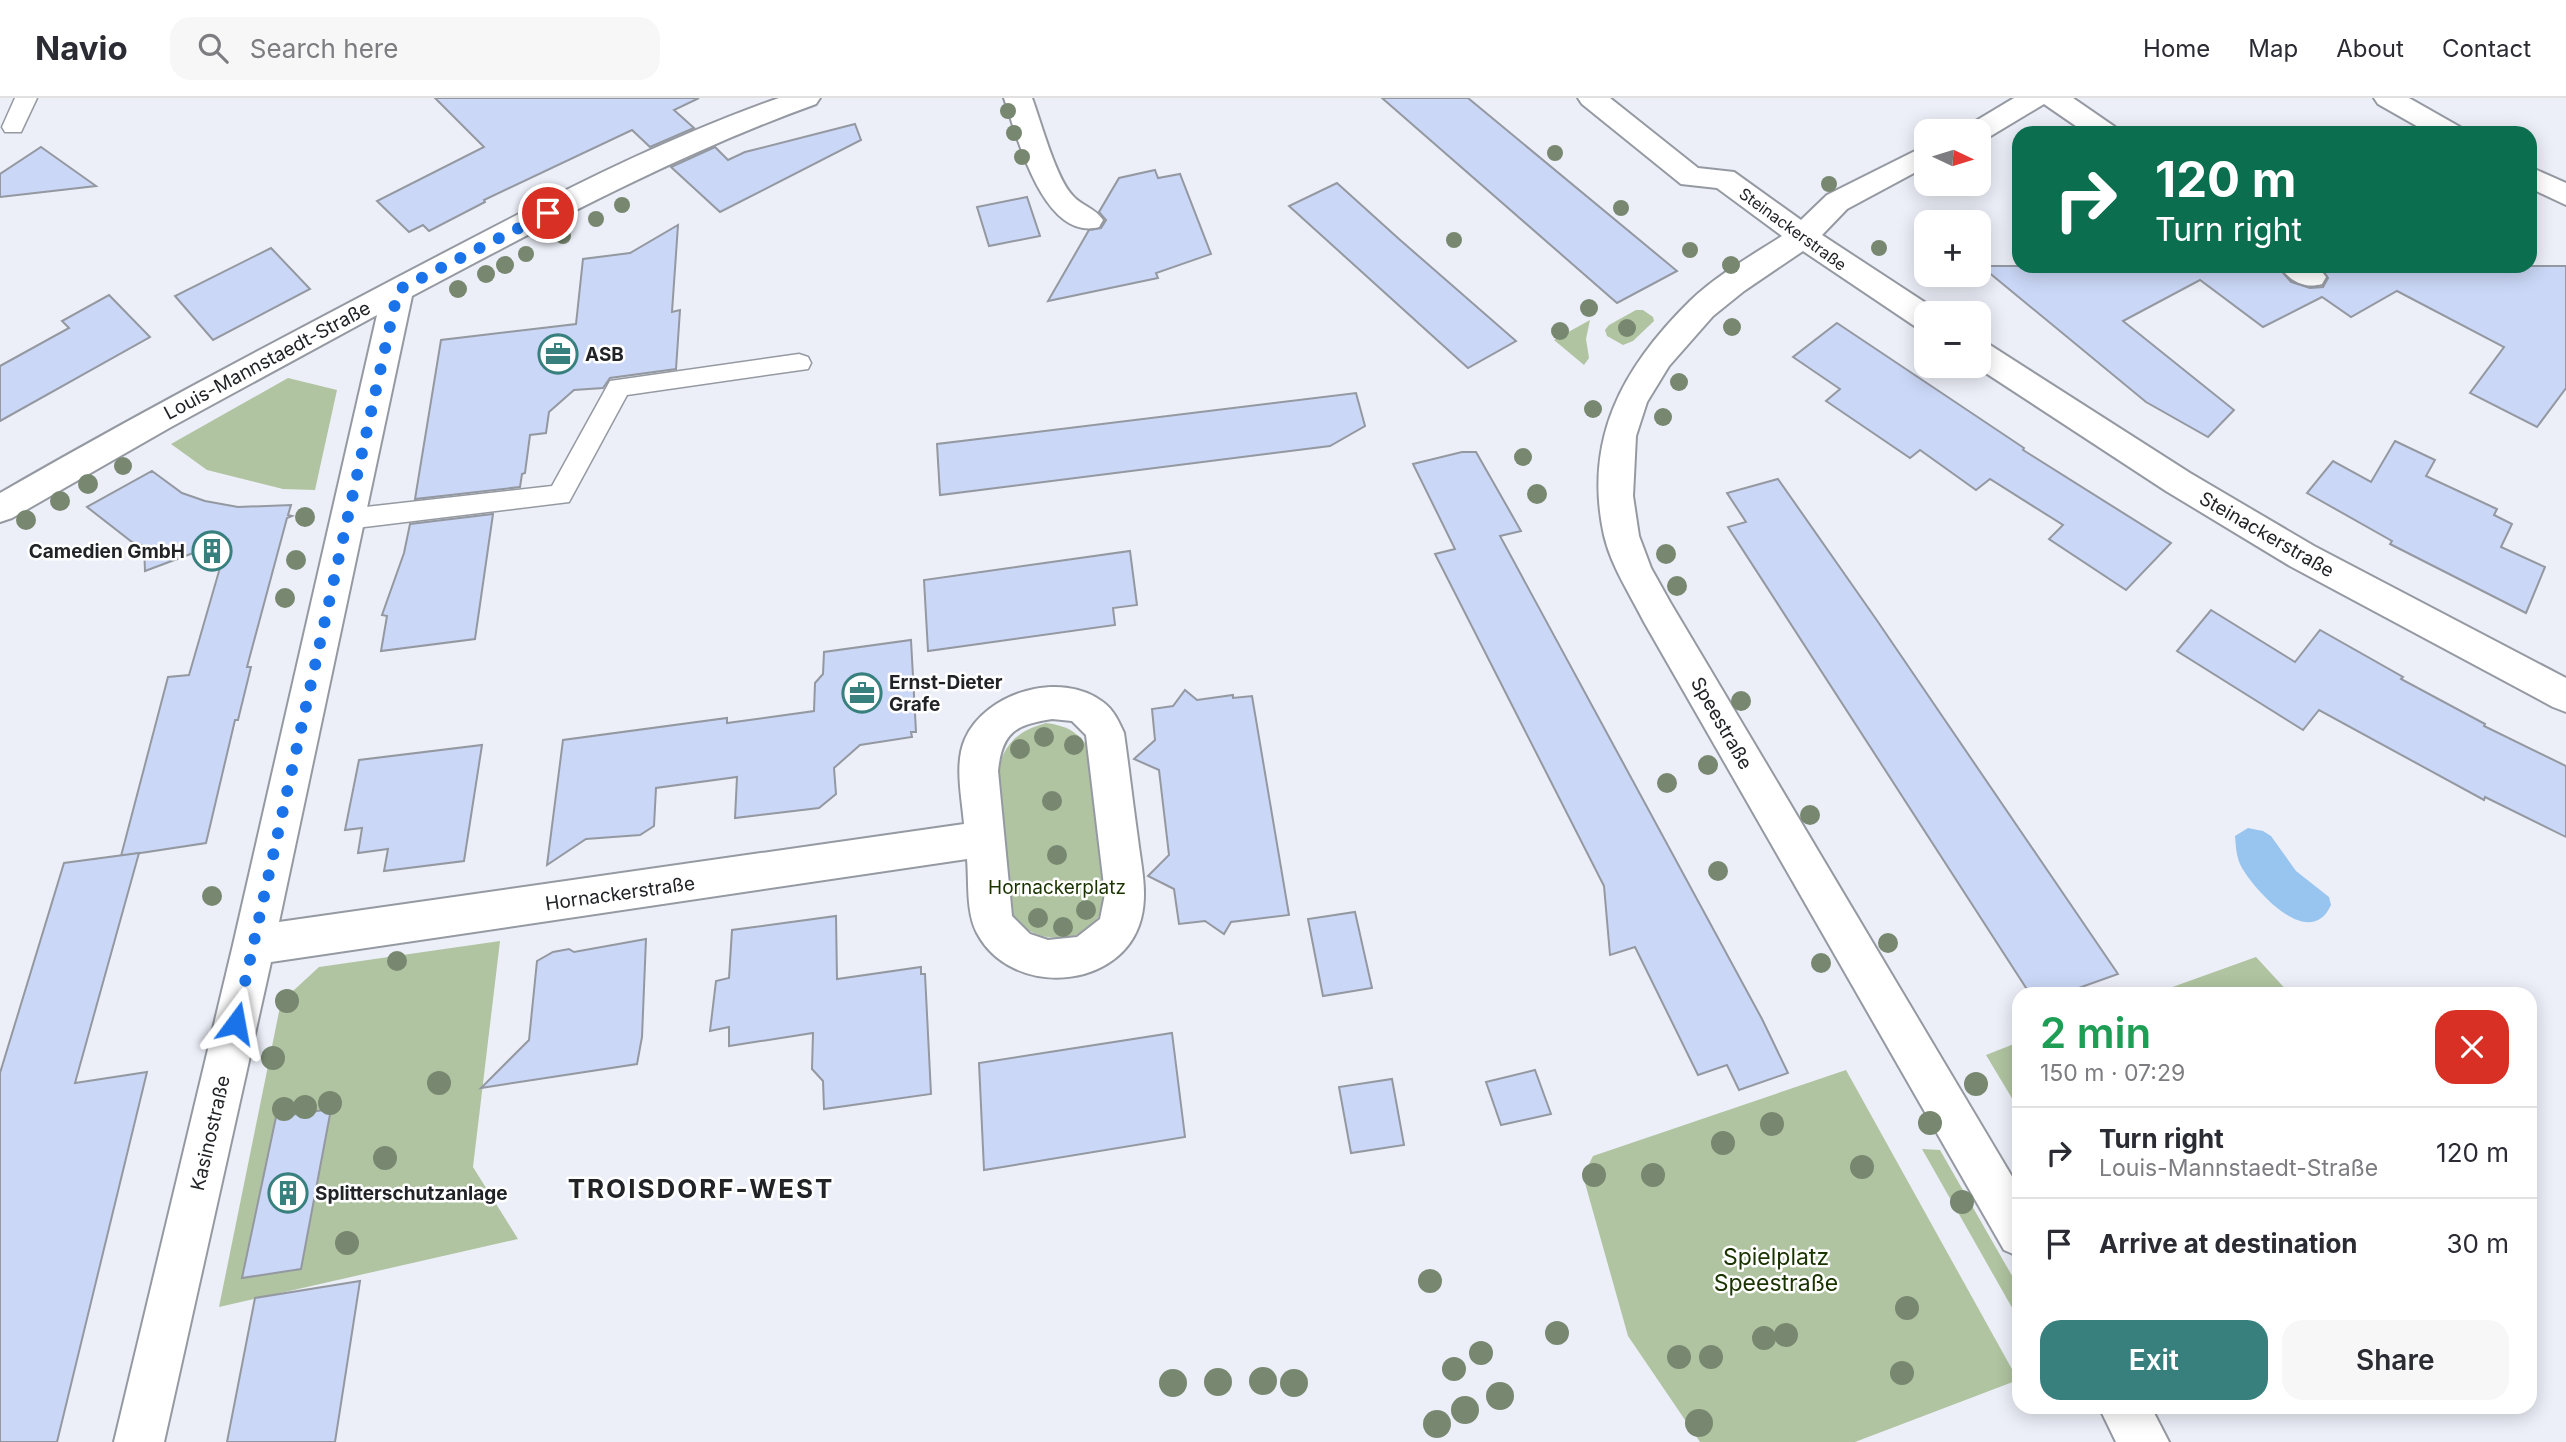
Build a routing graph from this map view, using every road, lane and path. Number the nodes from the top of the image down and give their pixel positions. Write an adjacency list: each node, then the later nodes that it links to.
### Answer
1 (26, 98): 11 (lane)
2 (806, 98): 17 (street, Louis-Mannstaedt-Straße)
3 (1018, 98): 15 (street)
4 (1592, 98): 16 (street, Steinackerstraße)
5 (2034, 98): 8 (street)
6 (2054, 98): 9 (street)
7 (2388, 98): 10 (street)
8 (1992, 123)
9 (2095, 126)
10 (2438, 126)
11 (13, 127)
12 (1914, 161): 16 (street, Speestraße)
13 (2537, 180): 14 (street)
14 (2566, 195)
15 (1088, 220)
16 (1802, 237): 18 (street, Steinackerstraße); 26 (street, Speestraße)
17 (398, 290): 21 (street, Louis-Mannstaedt-Straße); 22 (street, Kasinostraße)
18 (1914, 311)
19 (1991, 361): 23 (street, Steinackerstraße)
20 (799, 363): 22 (lane)
21 (0, 509)
22 (348, 519): 25 (street, Kasinostraße)
23 (2566, 696)
24 (985, 839): 24 (street); 25 (street, Hornackerstraße)
25 (254, 945): 28 (street, Kasinostraße)
26 (2012, 1220)
27 (2127, 1414): 29 (street)
28 (139, 1442)
29 (2144, 1442)

